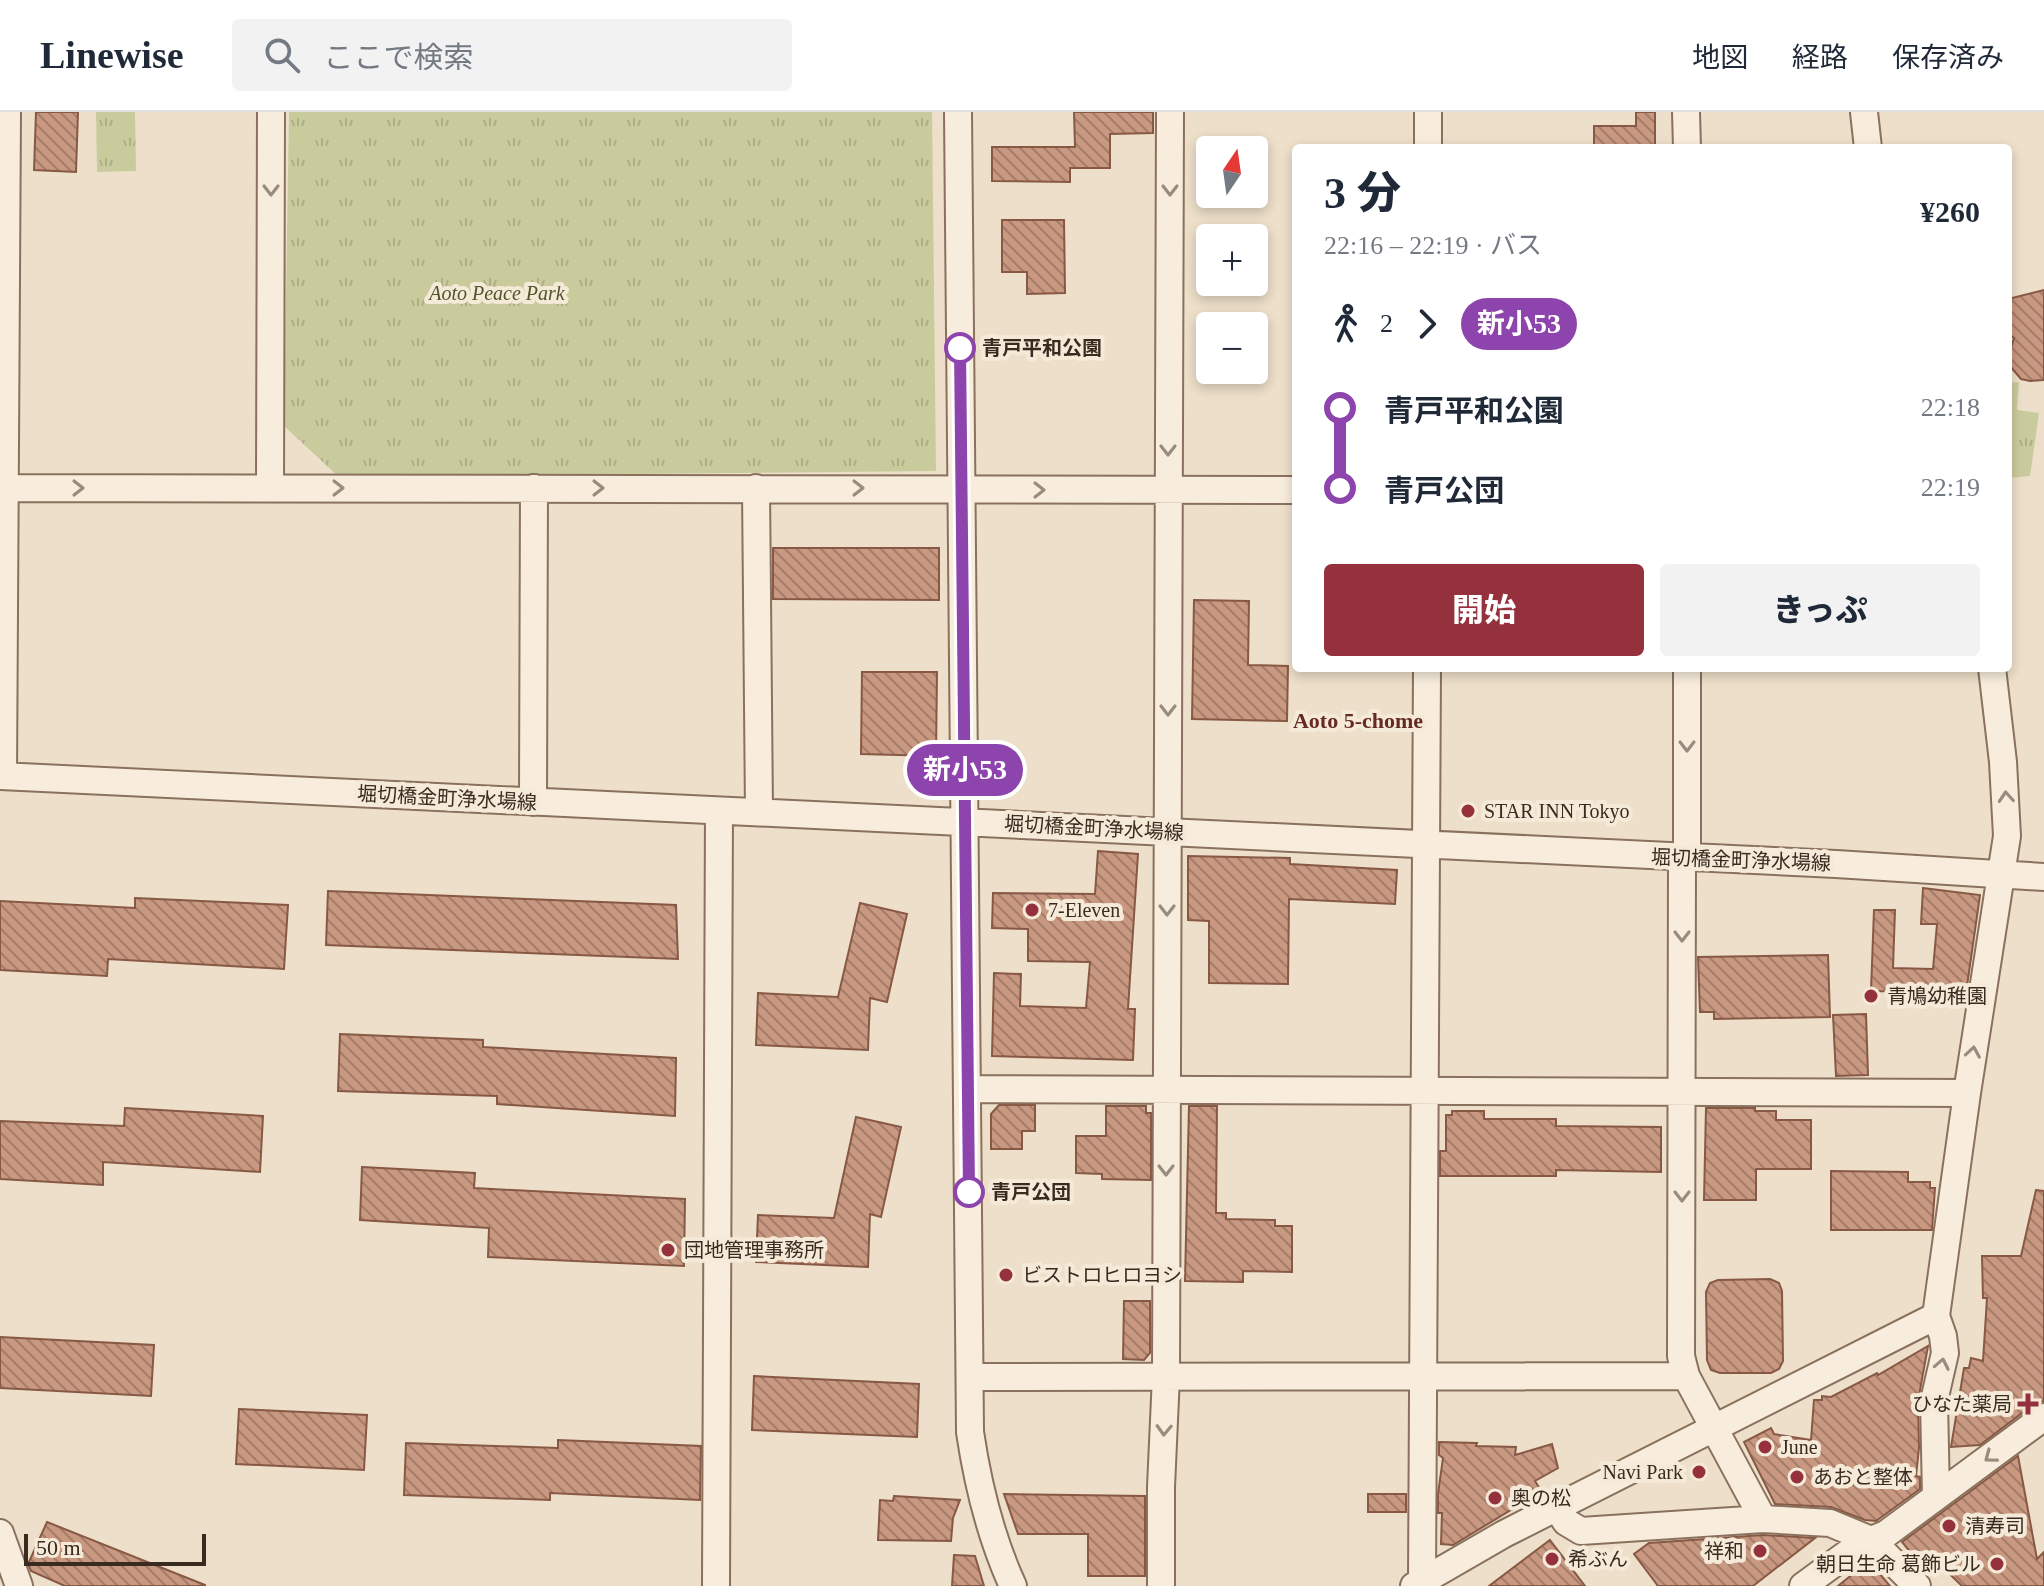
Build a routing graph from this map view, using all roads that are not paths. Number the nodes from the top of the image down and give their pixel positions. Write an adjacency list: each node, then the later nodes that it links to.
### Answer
1 (7, 112): 11 (street)
2 (271, 112): 12 (street, one-way to 12)
3 (958, 112): 15 (street)
4 (1170, 112): 16 (street, one-way to 16)
5 (1428, 112): 8 (street)
6 (1686, 112): 9 (street)
7 (1864, 112): 10 (street)
8 (1428, 144)
9 (1687, 144)
10 (1868, 144)
11 (3, 488): 12 (street, one-way to 12); 21 (street)
12 (270, 488): 13 (street, one-way to 13)
13 (534, 488): 14 (street, one-way to 14); 22 (street)
14 (756, 488): 15 (street, one-way to 15); 24 (street)
15 (961, 488): 16 (street, one-way to 16); 25 (street)
16 (1168, 490): 17 (street); 26 (street, one-way to 26)
17 (1292, 490)
18 (1427, 672): 27 (street)
19 (1687, 672): 28 (street, one-way to 28)
20 (1992, 672): 29 (street, one-way to 20)
21 (1, 776): 22 (street, 堀切橋金町浄水場線)
22 (533, 802): 23 (street, 堀切橋金町浄水場線)
23 (719, 811): 24 (street, 堀切橋金町浄水場線); 50 (street)
24 (759, 812): 25 (street, 堀切橋金町浄水場線)
25 (966, 821): 26 (street, 堀切橋金町浄水場線); 31 (street)
26 (1167, 832): 27 (street, 堀切橋金町浄水場線); 32 (street, one-way to 32)
27 (1426, 845): 28 (street, 堀切橋金町浄水場線); 33 (street)
28 (1684, 858): 29 (street, 堀切橋金町浄水場線); 34 (street, one-way to 34)
29 (2002, 874): 30 (street, 堀切橋金町浄水場線); 35 (street, one-way to 29)
30 (2044, 877)
31 (968, 1089): 32 (street); 39 (street)
32 (1166, 1090): 33 (street); 37 (street, one-way to 37)
33 (1426, 1092): 34 (street); 40 (street)
34 (1682, 1092): 35 (street); 38 (street, one-way to 38)
35 (1967, 1093): 36 (street)
36 (1936, 1316): 42 (street); 43 (street, one-way to 36)
37 (1166, 1376): 39 (street); 40 (street); 52 (street, one-way to 52)
38 (1686, 1376): 40 (street); 42 (street)
39 (970, 1377): 51 (street)
40 (1424, 1377): 48 (street)
41 (2044, 1417): 43 (street, one-way to 43)
42 (1714, 1427): 44 (street); 45 (street)
43 (1936, 1497): 47 (street)
44 (1557, 1508): 45 (street); 48 (street)
45 (1763, 1519): 47 (street)
46 (0, 1533): 49 (street)
47 (1865, 1542): 53 (street); 54 (street)
48 (1415, 1578)
49 (19, 1586)
50 (716, 1586)
51 (1013, 1586)
52 (1161, 1586)
53 (1803, 1586)
54 (1917, 1586)

